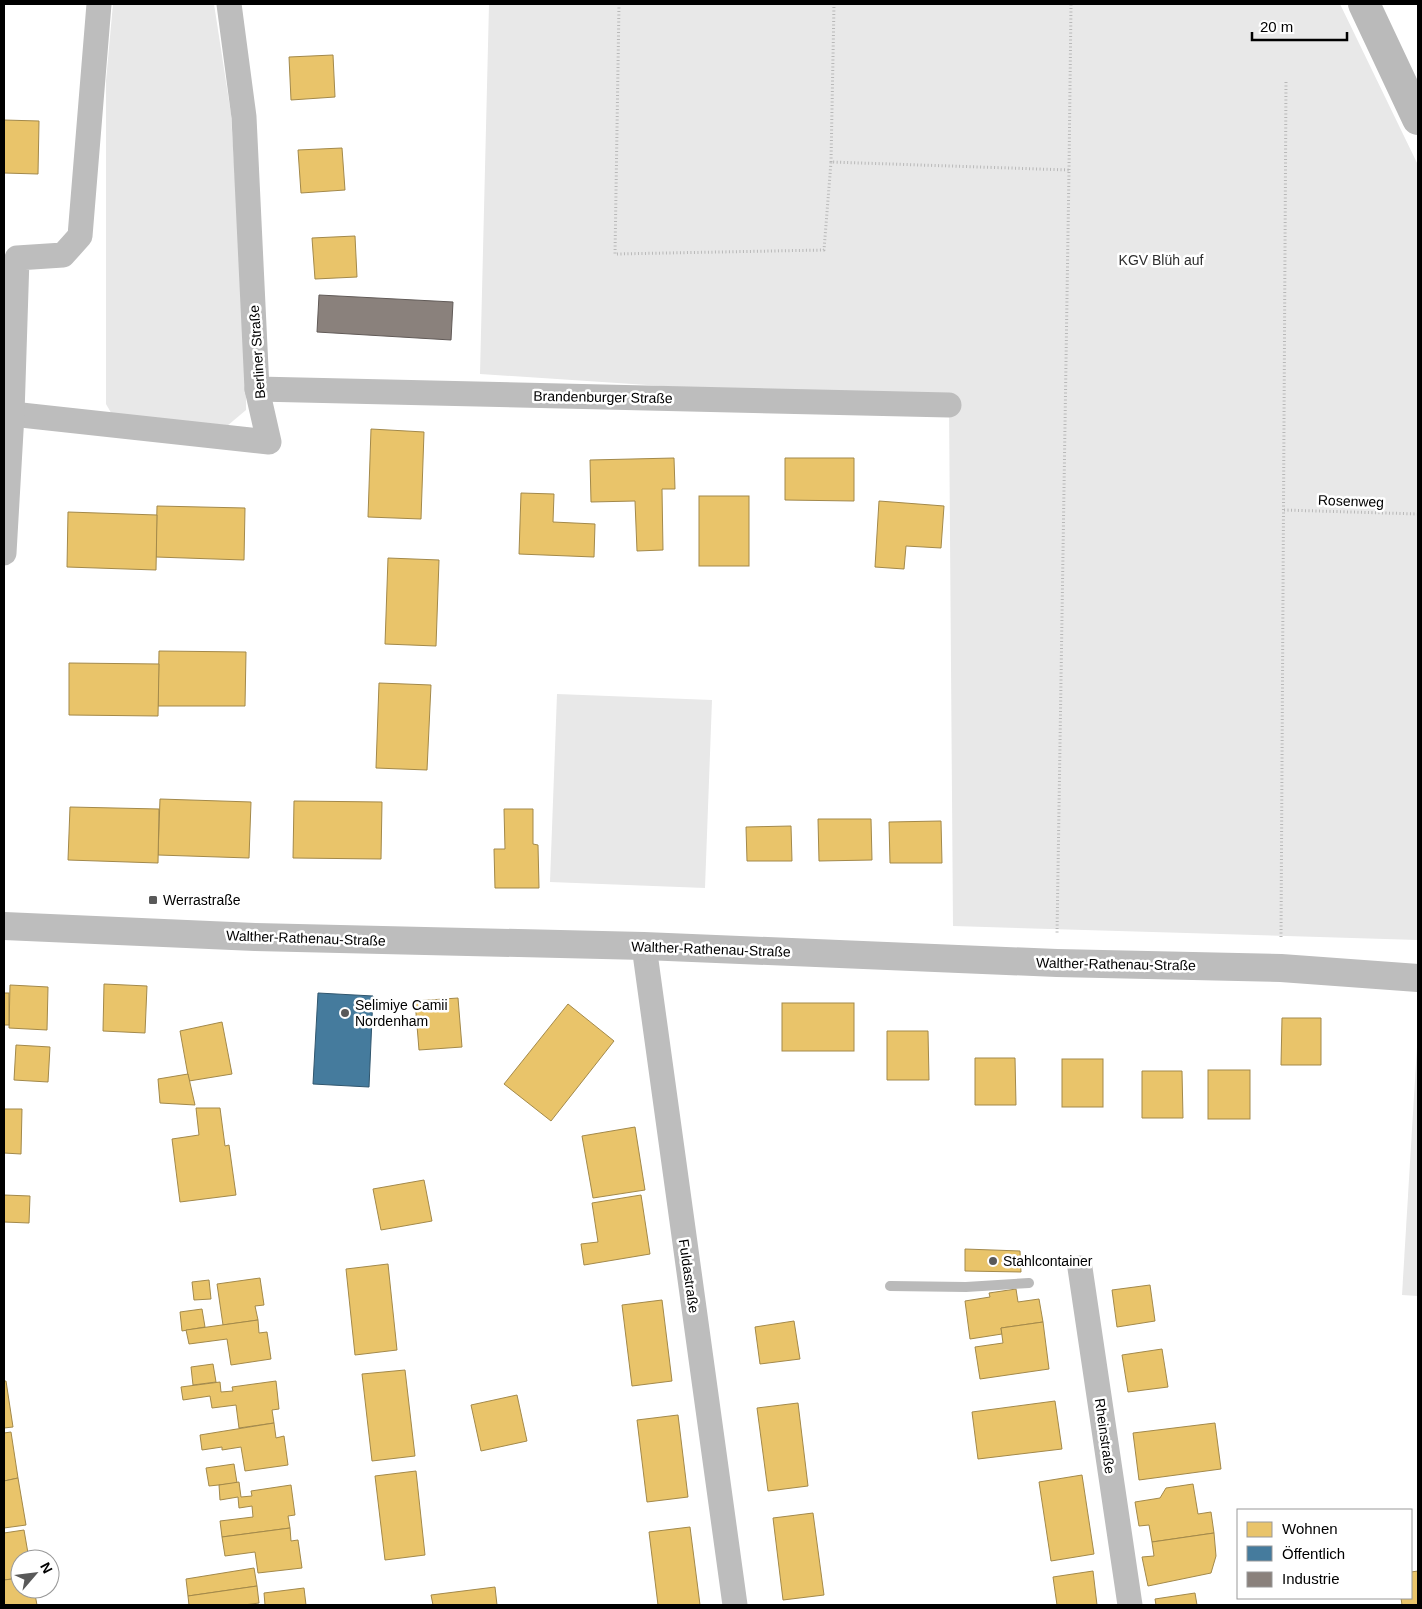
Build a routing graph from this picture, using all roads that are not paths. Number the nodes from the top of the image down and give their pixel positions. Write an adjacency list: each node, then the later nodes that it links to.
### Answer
1 (99, 4): 3 (street)
2 (229, 4): 4 (street, Berliner Straße)
3 (11, 258): 6 (street)
4 (257, 389): 5 (street, Brandenburger Straße); 6 (street, Berliner Straße)
5 (949, 405)
6 (12, 414): 7 (street)
7 (4, 553)
8 (4, 926): 9 (street, Walther-Rathenau-Straße)
9 (644, 946): 10 (street, Walther-Rathenau-Straße); 12 (street, Fuldastraße)
10 (1418, 978)
11 (1080, 1268): 13 (street, Rheinstraße)
12 (735, 1605)
13 (1130, 1605)

